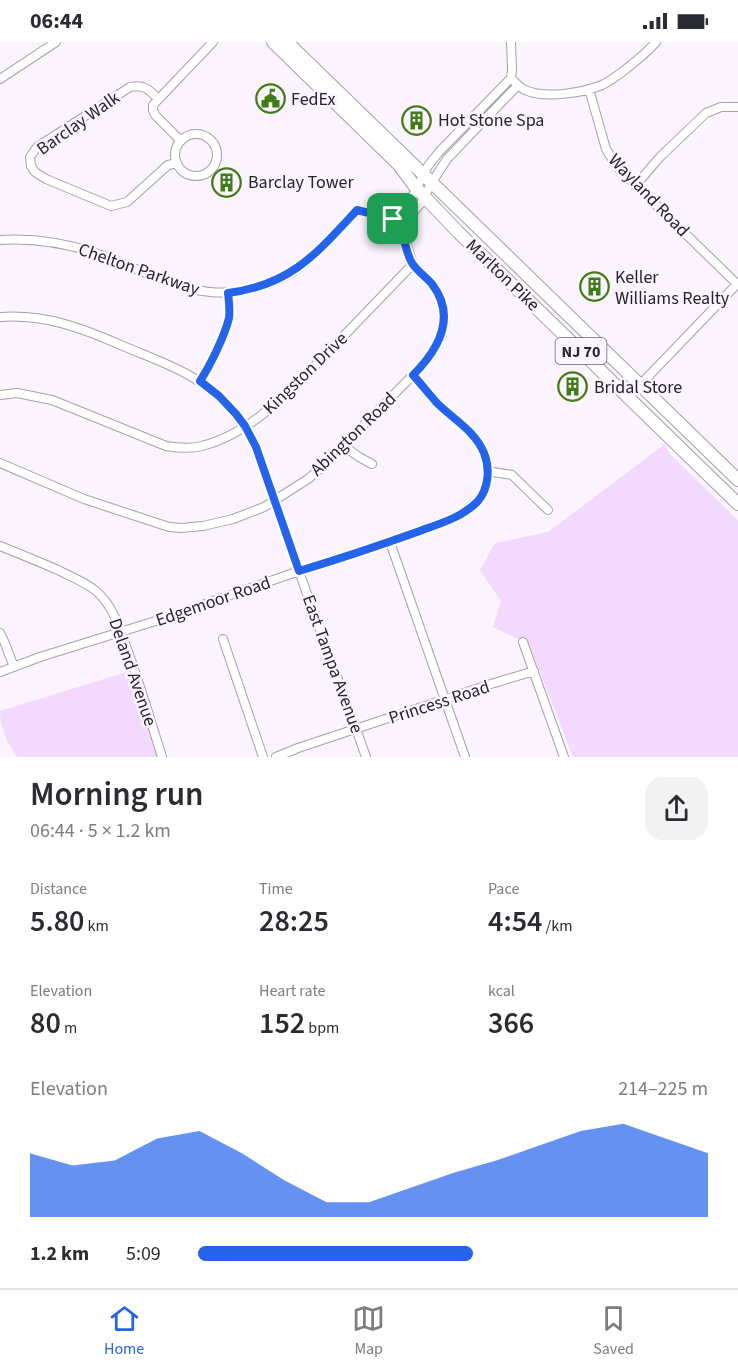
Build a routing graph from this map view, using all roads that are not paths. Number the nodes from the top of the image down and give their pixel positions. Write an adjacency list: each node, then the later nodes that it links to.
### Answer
1 (56, 42): 7 (street)
2 (213, 42): 10 (street)
3 (273, 42): 14 (highway, Marlton Pike / NJ 70)
4 (287, 42): 14 (highway, Marlton Pike / NJ 70)
5 (511, 42): 8 (street)
6 (656, 42): 9 (street)
7 (0, 79)
8 (515, 82): 9 (street); 14 (street)
9 (590, 89): 15 (street, Wayland Road)
10 (158, 99): 12 (street); 13 (street, Barclay Walk)
11 (738, 107): 15 (street)
12 (181, 141): 13 (street); 13 (street)
13 (177, 163)
14 (424, 185): 16 (street); 24 (highway, Marlton Pike / NJ 70); 33 (highway, Marlton Pike / NJ 70)
15 (635, 186): 19 (street, Wayland Road)
16 (397, 223): 18 (street); 20 (street, Chelton Parkway)
17 (0, 240): 20 (street, Chelton Parkway)
18 (413, 264): 22 (street, Abington Road); 26 (street, Kingston Drive)
19 (738, 284): 24 (street)
20 (228, 293): 23 (street)
21 (0, 317): 23 (street, East Tampa Avenue)
22 (413, 375): 27 (street, Abington Road); 30 (street)
23 (200, 381): 26 (street, East Tampa Avenue)
24 (640, 385): 31 (highway, Marlton Pike / NJ 70)
25 (0, 395): 26 (street, Kingston Drive)
26 (245, 426): 32 (street, East Tampa Avenue)
27 (344, 446): 29 (street); 32 (street, Abington Road)
28 (0, 463): 32 (street, Abington Road)
29 (372, 464)
30 (488, 471): 34 (street); 35 (street, Edgemoor Road)
31 (738, 480)
32 (275, 500): 37 (street, East Tampa Avenue)
33 (738, 504)
34 (548, 510)
35 (390, 542): 37 (street, Edgemoor Road); 45 (street)
36 (0, 546): 38 (street, Deland Avenue)
37 (299, 571): 38 (street, Edgemoor Road); 46 (street, East Tampa Avenue)
38 (121, 632): 42 (street, Edgemoor Road); 47 (street, Deland Avenue)
39 (0, 633): 42 (street)
40 (224, 639): 48 (street)
41 (523, 642): 43 (street)
42 (14, 668): 44 (street, Edgemoor Road)
43 (534, 671): 45 (street, Princess Road); 52 (street)
44 (0, 672)
45 (445, 699): 46 (street, Princess Road); 51 (street)
46 (356, 729): 49 (street, Princess Road); 50 (street, East Tampa Avenue)
47 (162, 757)
48 (263, 757)
49 (276, 757)
50 (366, 757)
51 (465, 757)
52 (564, 757)

